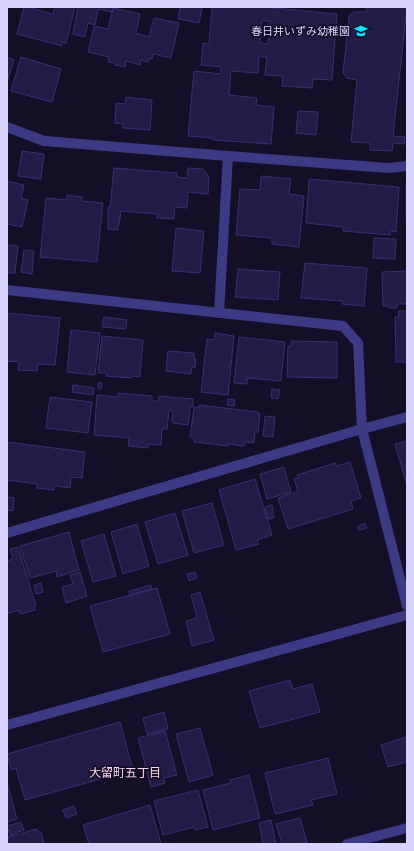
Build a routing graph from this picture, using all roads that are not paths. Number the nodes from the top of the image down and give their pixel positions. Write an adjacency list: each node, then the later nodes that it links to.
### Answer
1 (7, 127): 2 (street)
2 (228, 156): 3 (street); 5 (street)
3 (407, 166)
4 (7, 290): 5 (street)
5 (219, 313): 7 (street)
6 (407, 417): 7 (street)
7 (362, 429): 8 (street); 9 (street)
8 (7, 533)
9 (407, 606)
10 (407, 616): 11 (street)
11 (7, 726)
12 (407, 828): 13 (street)
13 (347, 844)

